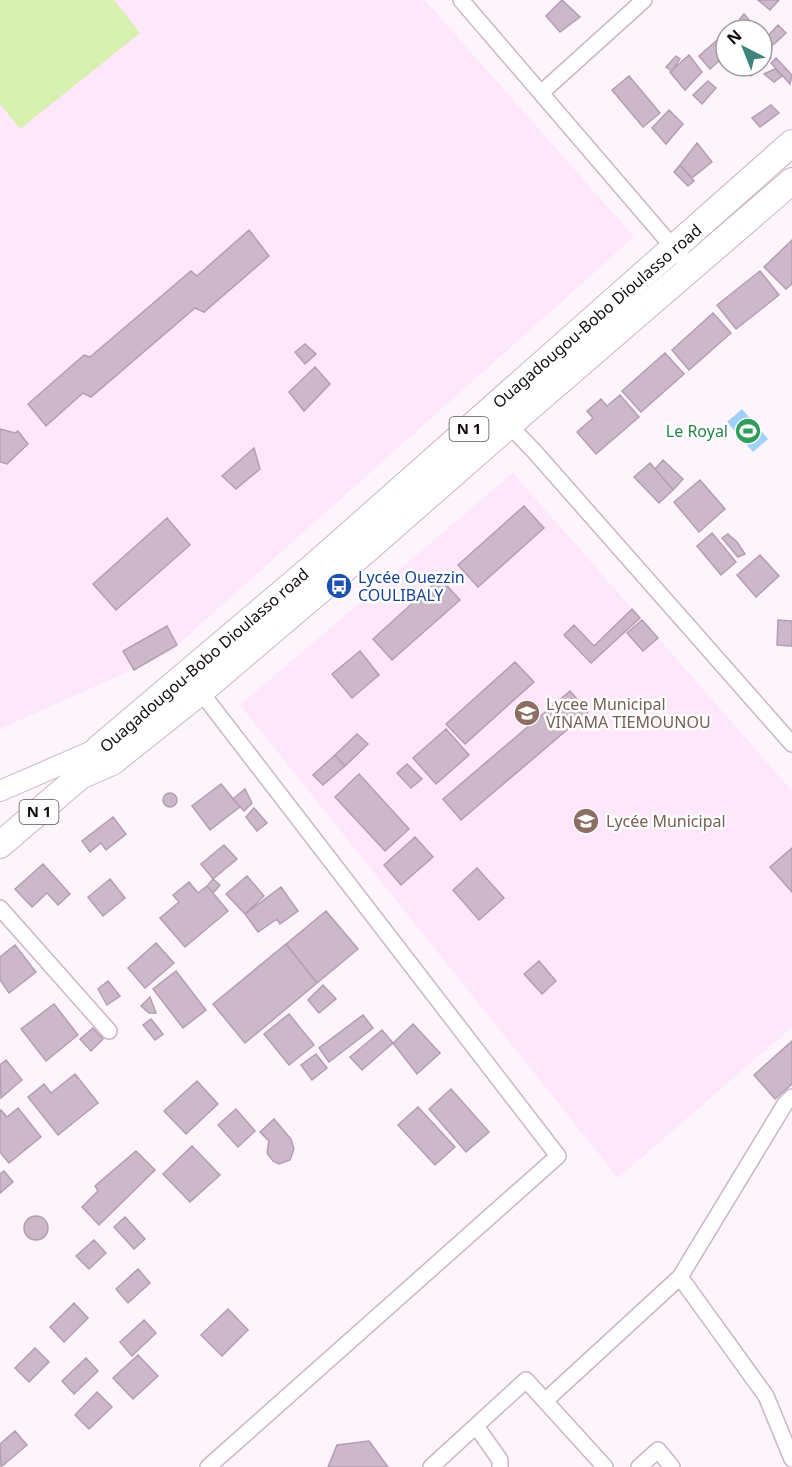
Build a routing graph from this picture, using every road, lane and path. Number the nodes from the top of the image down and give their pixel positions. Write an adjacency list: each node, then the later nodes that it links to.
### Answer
1 (461, 0): 3 (street)
2 (644, 0): 3 (street)
3 (541, 93): 6 (street)
4 (792, 143): 6 (highway, Ouagadougou-Bobo Dioulasso road / N 1)
5 (792, 181): 6 (highway, Ouagadougou-Bobo Dioulasso road / N 1)
6 (682, 258): 7 (highway, Ouagadougou-Bobo Dioulasso road / N 1)
7 (501, 417): 8 (highway, Ouagadougou-Bobo Dioulasso road / N 1); 9 (street)
8 (193, 683): 10 (highway, Ouagadougou-Bobo Dioulasso road / N 1); 11 (highway, Ouagadougou-Bobo Dioulasso road / N 1); 21 (street)
9 (792, 744)
10 (99, 748): 11 (highway, Ouagadougou-Bobo Dioulasso road / N 1); 12 (street)
11 (78, 778): 13 (highway, N 1)
12 (0, 792)
13 (0, 845)
14 (0, 908): 15 (street)
15 (110, 1031)
16 (792, 1096): 17 (street)
17 (680, 1277): 18 (street); 20 (street)
18 (545, 1401): 19 (street); 24 (street)
19 (476, 1426): 22 (street); 23 (street)
20 (792, 1460)
21 (208, 1467)
22 (431, 1467)
23 (500, 1467)
24 (605, 1467)
25 (639, 1467): 26 (street)
26 (672, 1467)

